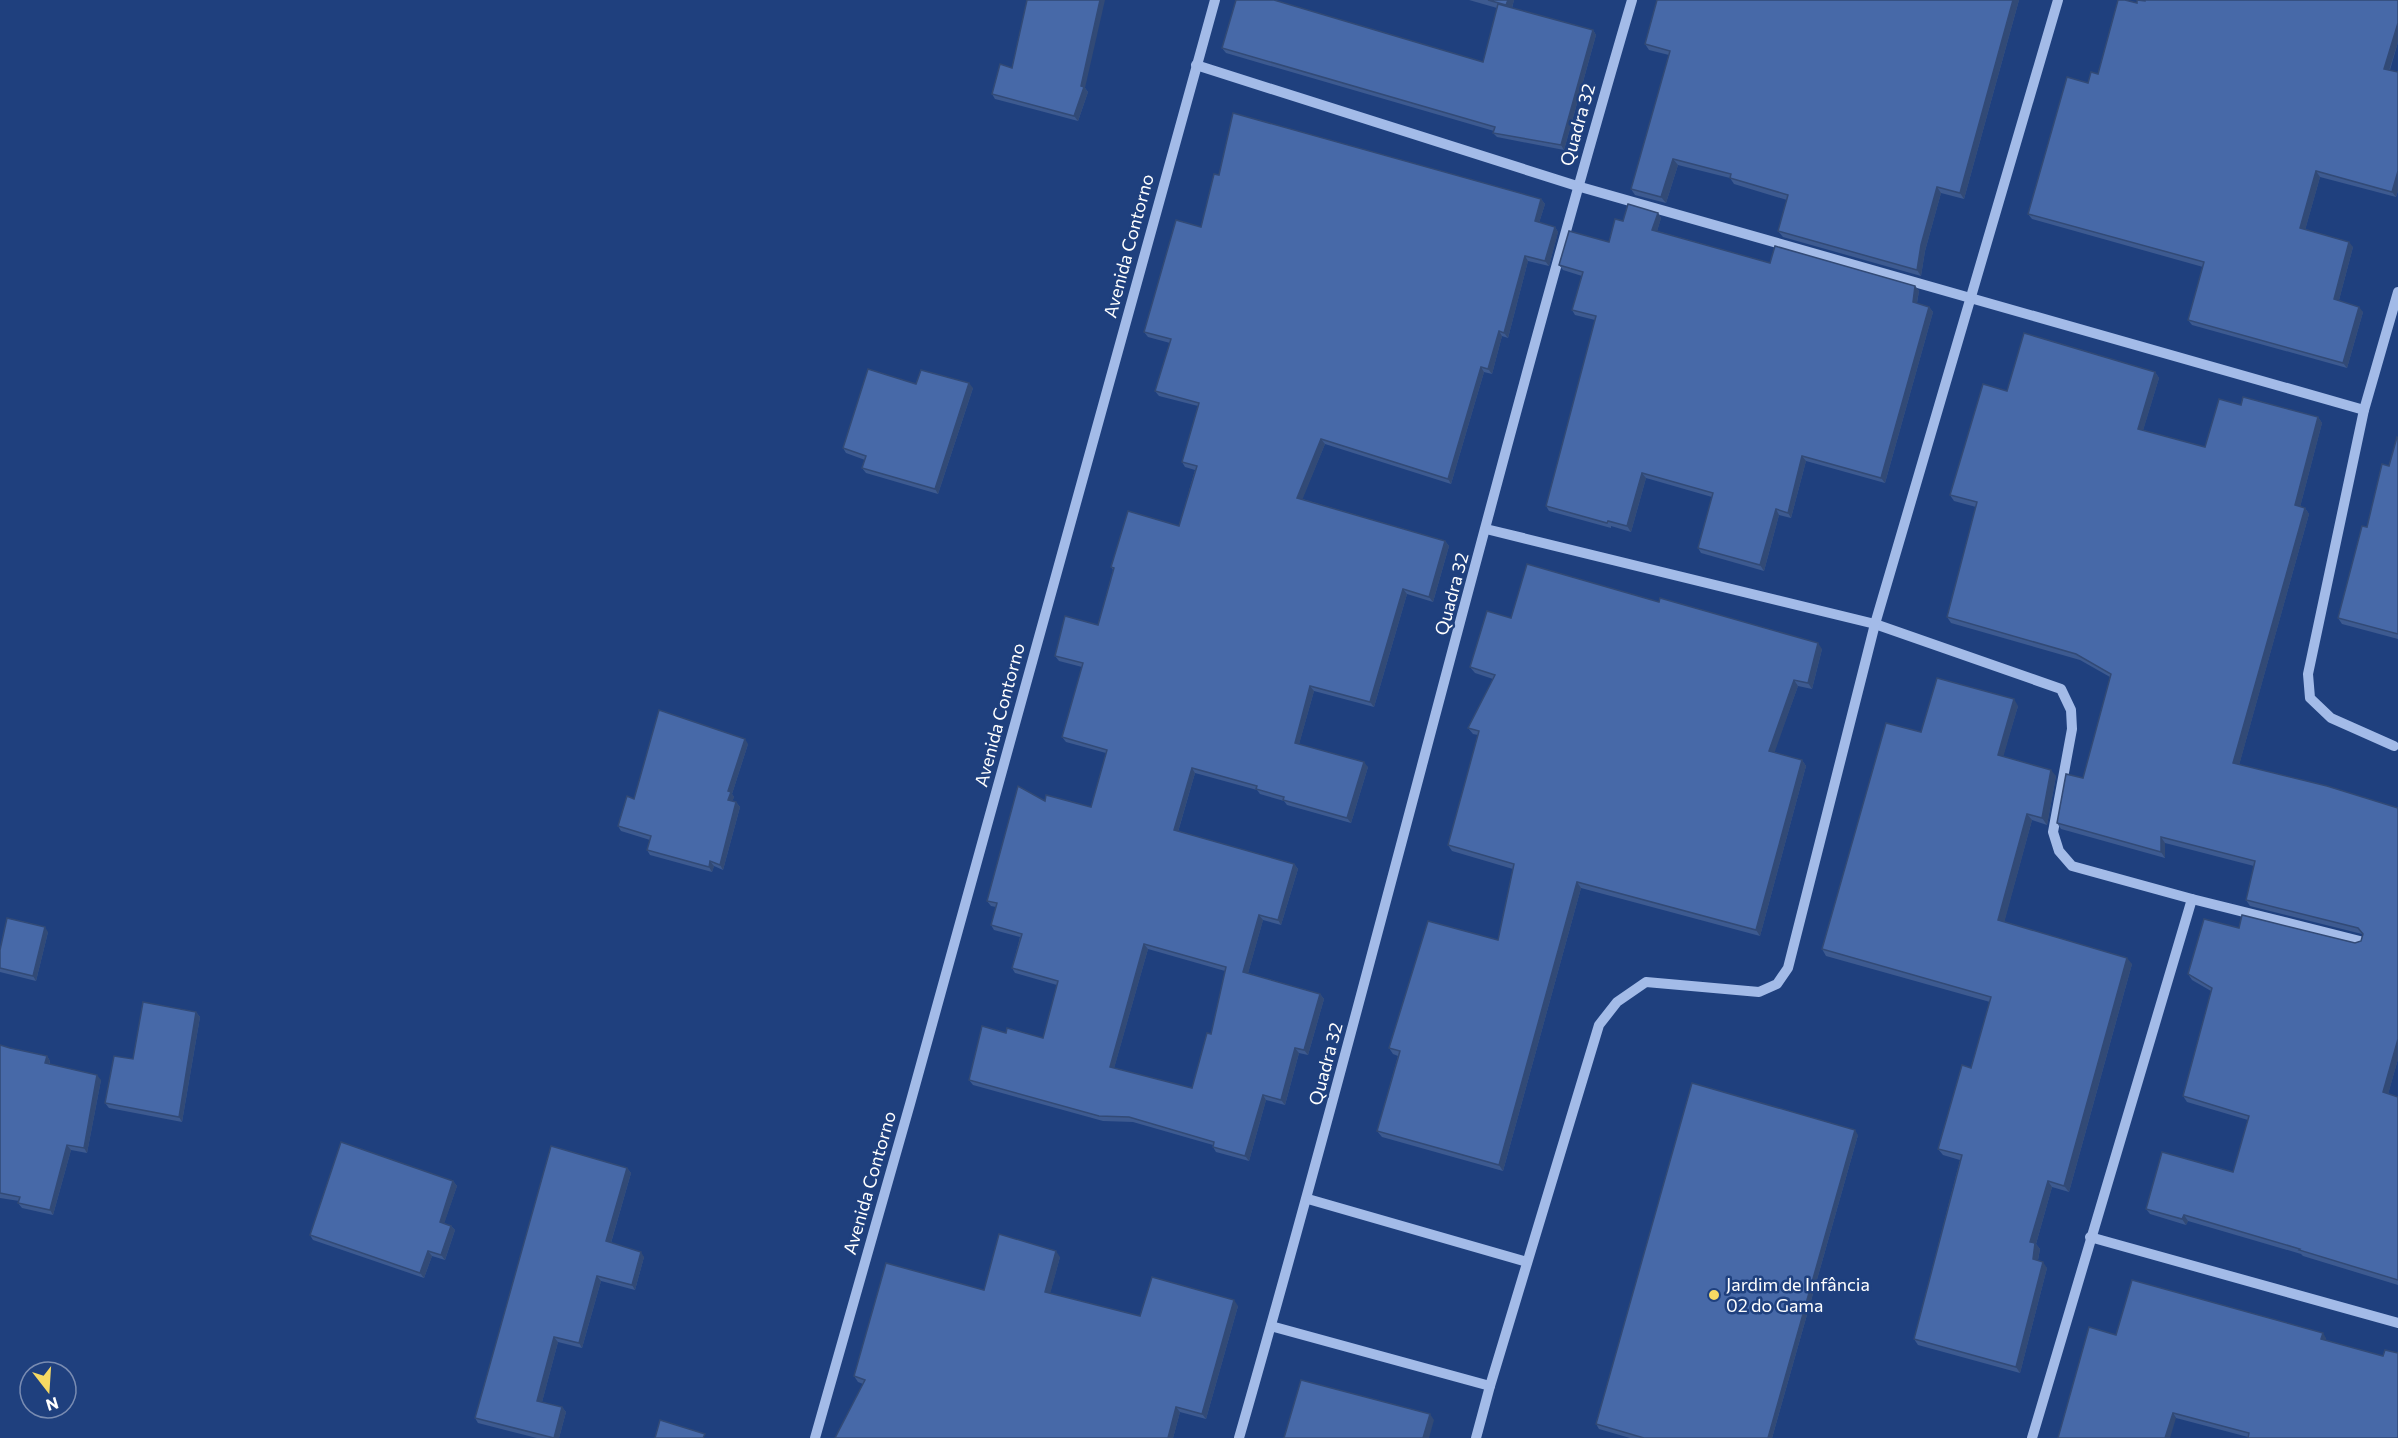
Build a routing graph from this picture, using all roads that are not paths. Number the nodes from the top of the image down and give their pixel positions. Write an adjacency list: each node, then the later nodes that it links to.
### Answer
1 (1215, 0): 4 (street, Avenida Contorno)
2 (1632, 0): 5 (street, Quadra 32)
3 (2058, 0): 7 (street)
4 (1196, 65): 5 (street); 20 (street, Avenida Contorno)
5 (1577, 186): 7 (street); 9 (street, Quadra 32)
6 (2398, 292): 8 (street)
7 (1971, 300): 8 (street); 10 (street)
8 (2364, 410): 11 (street)
9 (1486, 530): 10 (street); 14 (street, Quadra 32)
10 (1875, 624): 12 (street); 16 (street)
11 (2394, 746)
12 (2192, 899): 13 (street); 15 (street)
13 (2360, 941)
14 (1308, 1199): 16 (street); 18 (street, Quadra 32)
15 (2090, 1237): 17 (street); 23 (street)
16 (1527, 1262): 19 (street)
17 (2398, 1323)
18 (1271, 1326): 19 (street); 21 (street, Quadra 32)
19 (1490, 1386): 22 (street)
20 (814, 1438)
21 (1239, 1438)
22 (1476, 1438)
23 (2032, 1438)

